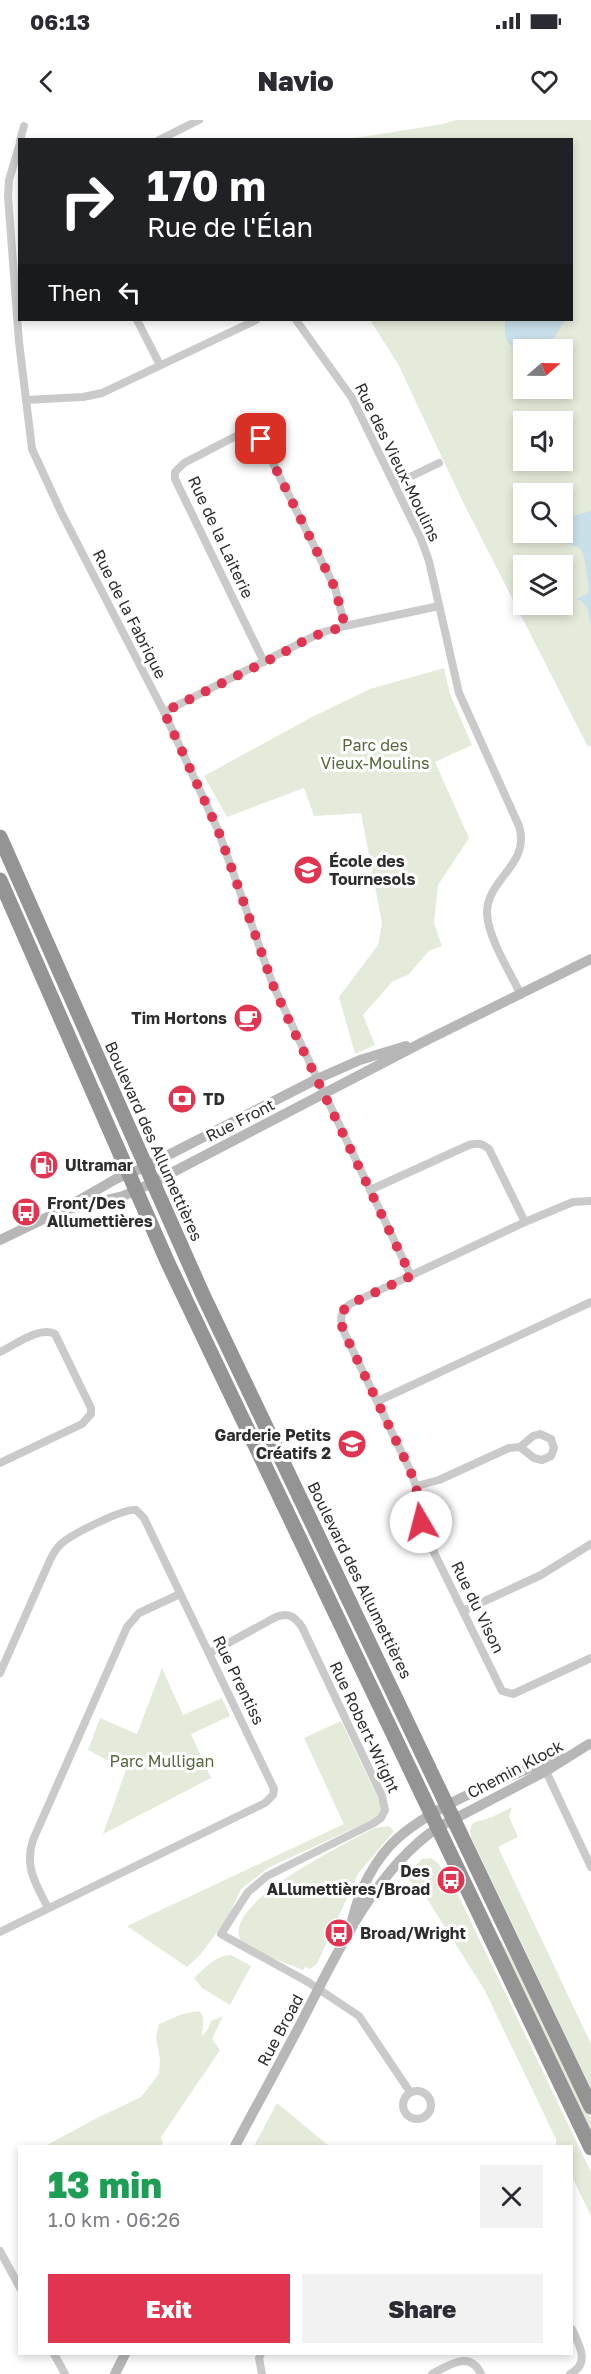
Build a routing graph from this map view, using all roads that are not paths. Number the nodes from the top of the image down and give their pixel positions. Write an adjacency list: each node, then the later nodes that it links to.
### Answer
1 (200, 120): 4 (street)
2 (24, 126): 3 (street, Rue de la Fabrique)
3 (21, 138)
4 (163, 138)
5 (16, 164): 10 (street, Rue de la Fabrique)
6 (138, 321): 9 (street)
7 (254, 321): 9 (street)
8 (297, 321): 12 (street, Rue des Vieux-Moulins)
9 (160, 365): 10 (street)
10 (26, 400): 16 (street, Rue de la Fabrique)
11 (439, 463): 12 (street)
12 (395, 484): 13 (street, Rue des Vieux-Moulins)
13 (439, 606): 14 (street); 20 (street, Rue des Vieux-Moulins)
14 (345, 626): 15 (street); 15 (street, Rue de la Laiterie)
15 (264, 662): 16 (street)
16 (164, 712): 22 (street, Rue de la Fabrique)
17 (0, 837): 24 (highway, Boulevard des Allumettières)
18 (0, 880): 25 (highway)
19 (591, 959): 20 (street, Rue Front)
20 (521, 995): 21 (street, Rue Front)
21 (427, 1040): 22 (street, Rue Front); 23 (street, Rue Front)
22 (317, 1079): 23 (street, Rue de la Fabrique); 24 (street, Rue Front)
23 (324, 1094): 26 (street, Rue Front); 28 (street, Rue de la Fabrique)
24 (145, 1167): 25 (street, Rue Front); 26 (highway, Boulevard des Allumettières)
25 (129, 1174): 27 (highway); 30 (street, Rue Front)
26 (152, 1183): 27 (street, Rue Front); 48 (highway, Boulevard des Allumettières)
27 (136, 1190): 30 (street, Rue Front); 49 (highway)
28 (370, 1190): 31 (street); 33 (street, Rue de la Fabrique)
29 (591, 1201): 31 (street)
30 (60, 1211): 32 (street, Rue Front)
31 (525, 1222): 33 (street)
32 (0, 1240)
33 (411, 1276): 36 (street, Rue du Vison)
34 (591, 1302): 36 (street)
35 (0, 1352): 38 (street)
36 (378, 1401): 39 (street, Rue du Vison)
37 (520, 1447): 39 (street)
38 (0, 1463)
39 (416, 1486): 42 (street, Rue du Vison)
40 (591, 1544): 42 (street)
41 (180, 1593): 43 (street, Rue Prentiss); 45 (street, Rue Prentiss); 51 (street)
42 (463, 1611): 44 (street, Rue du Vison)
43 (210, 1653): 51 (street, Rue Prentiss); 54 (street, Rue Robert-Wright)
44 (591, 1658)
45 (0, 1673)
46 (590, 1744): 47 (street, Chemin Klock)
47 (544, 1768): 48 (street, Chemin Klock); 50 (street)
48 (451, 1812): 49 (street, Chemin Klock); 56 (highway, Boulevard des Allumettières)
49 (434, 1822): 52 (street, Rue Broad); 52 (street, Rue Broad); 58 (highway)
50 (591, 1867)
51 (48, 1908): 53 (street, Rue Prentiss)
52 (351, 1927): 54 (street, Rue Broad)
53 (0, 1932)
54 (319, 1989): 55 (street); 57 (street, Rue Broad)
55 (410, 2092)
56 (591, 2107)
57 (236, 2145)
58 (591, 2148)
59 (0, 2251): 60 (street)
60 (18, 2284)
61 (573, 2331): 70 (street)
62 (55, 2355): 65 (street)
63 (124, 2355): 66 (street)
64 (260, 2355): 67 (street)
65 (65, 2374)
66 (115, 2374)
67 (262, 2374)
68 (432, 2374): 69 (street)
69 (481, 2374)
70 (570, 2374)

